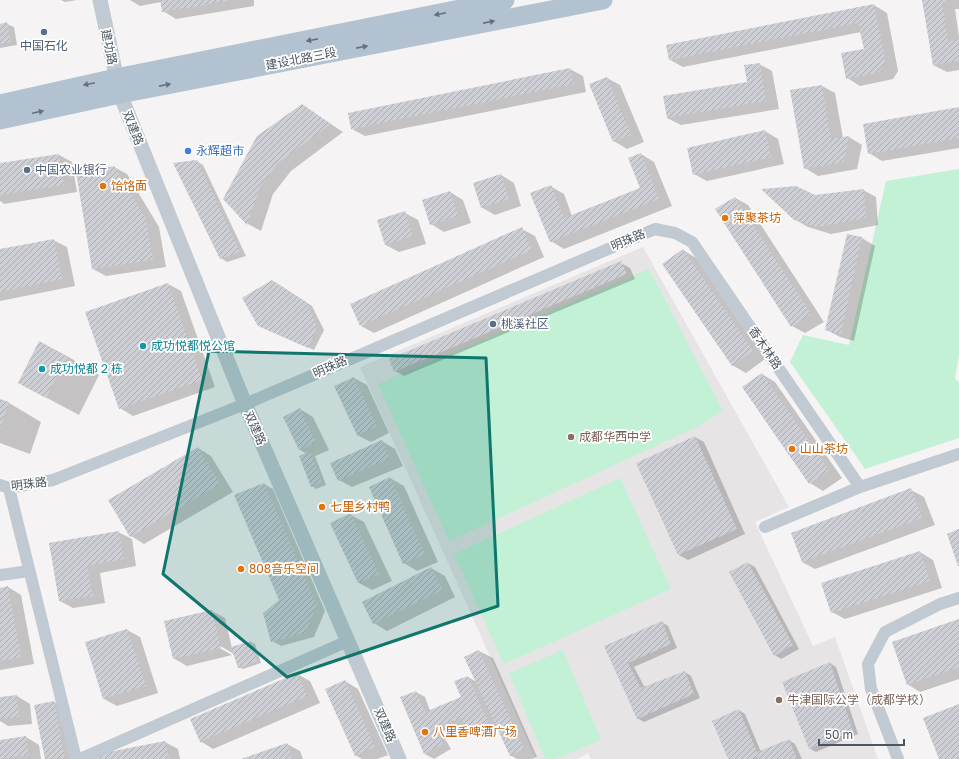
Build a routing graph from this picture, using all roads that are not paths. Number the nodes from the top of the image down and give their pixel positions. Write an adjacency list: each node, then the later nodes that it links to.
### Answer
1 (100, 0): 4 (street, 建功路)
2 (505, 0): 4 (main road, 建设北路三段, one-way to 4)
3 (603, 0): 4 (main road, 建设北路三段, one-way to 3)
4 (118, 86): 5 (main road, 建设北路三段, one-way to 5); 6 (main road, 建设北路三段, one-way to 4); 8 (street, 双建路)
5 (0, 104)
6 (0, 120)
7 (655, 229): 8 (street, 明珠路); 11 (street, 香木林路)
8 (245, 404): 10 (street, 明珠路); 16 (street, 双建路)
9 (959, 454): 11 (street)
10 (5, 486): 13 (street)
11 (860, 487): 12 (street)
12 (765, 527)
13 (30, 571): 14 (street); 17 (street)
14 (0, 574)
15 (959, 598): 20 (street)
16 (348, 641): 18 (street); 19 (street, 双建路)
17 (76, 759)
18 (80, 759)
19 (399, 759)
20 (898, 759)

